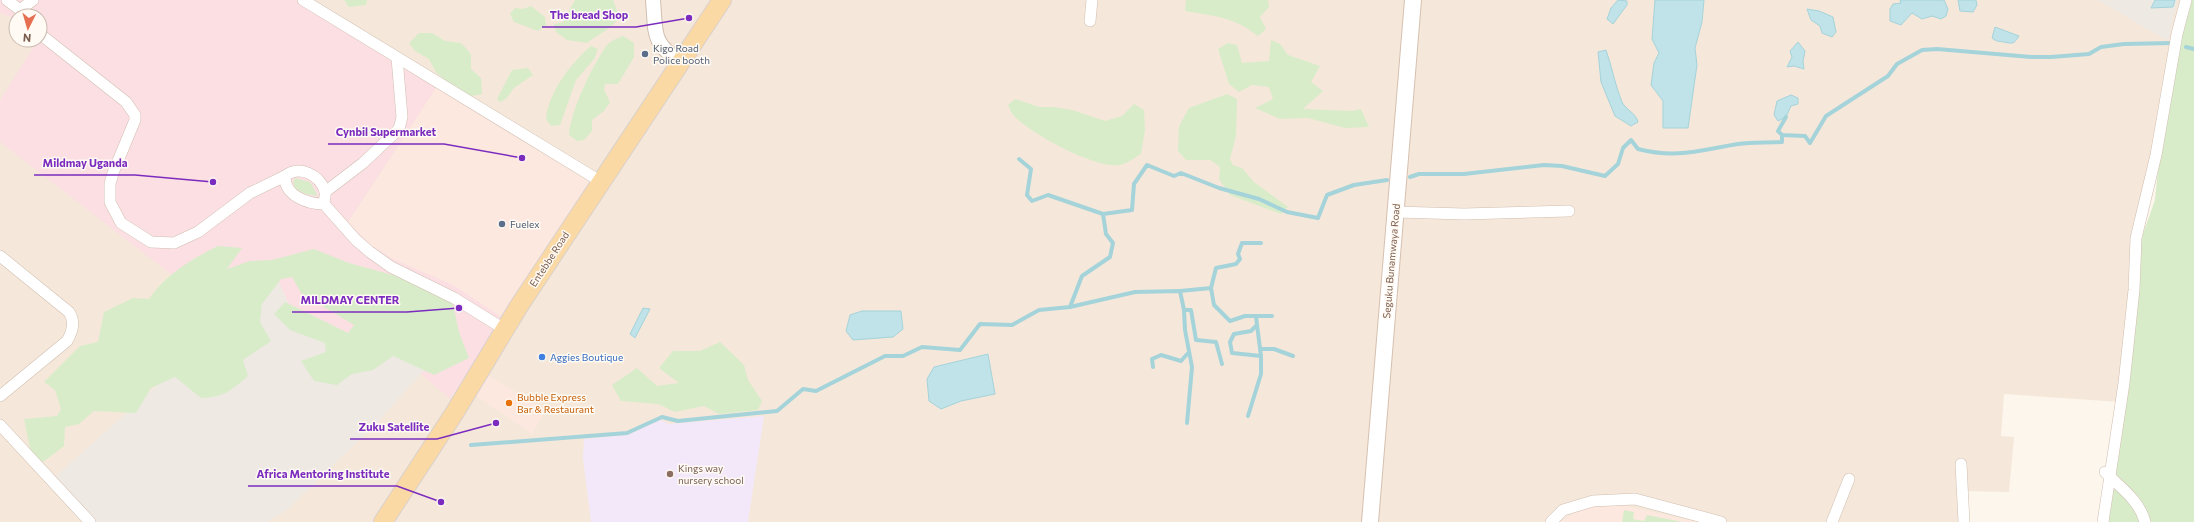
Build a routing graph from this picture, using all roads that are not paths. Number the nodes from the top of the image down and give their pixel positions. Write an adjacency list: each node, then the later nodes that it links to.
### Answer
1 (7, 0): 9 (street)
2 (33, 0): 10 (street)
3 (303, 0): 13 (street)
4 (653, 0): 14 (street)
5 (722, 0): 14 (main road, Entebbe Road)
6 (1092, 0): 11 (street)
7 (1413, 0): 20 (main road, Seguku Bunamwaya Road)
8 (2186, 0): 26 (street)
9 (16, 8)
10 (26, 8)
11 (1090, 21)
12 (48, 40): 15 (street)
13 (397, 58): 16 (street); 17 (street)
14 (681, 62): 16 (main road, Entebbe Road)
15 (285, 176): 17 (street); 18 (street)
16 (600, 181): 22 (main road, Entebbe Road)
17 (325, 192): 18 (street)
18 (324, 204): 22 (street)
19 (1569, 211): 20 (street)
20 (1396, 212): 30 (main road, Seguku Bunamwaya Road)
21 (0, 256): 23 (street)
22 (504, 329): 29 (main road, Entebbe Road)
23 (0, 396)
24 (0, 425): 28 (street)
25 (1962, 464): 34 (street)
26 (2106, 472): 35 (street); 36 (street)
27 (1849, 479): 33 (street)
28 (90, 522)
29 (383, 522)
30 (1370, 522)
31 (1551, 522): 32 (street)
32 (1721, 522)
33 (1832, 522)
34 (1964, 522)
35 (2103, 522)
36 (2145, 522)

